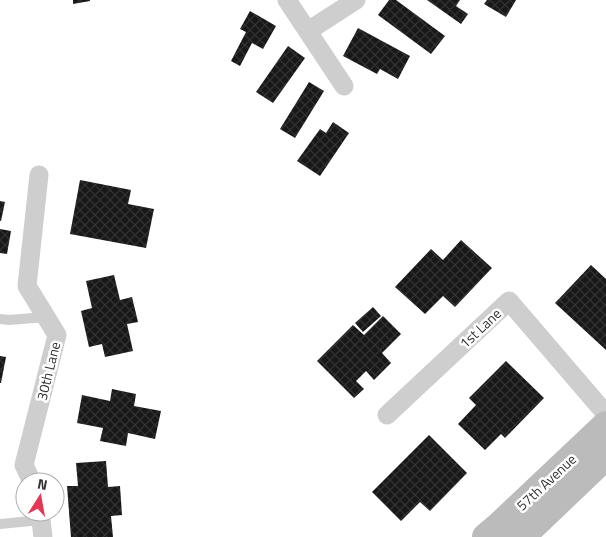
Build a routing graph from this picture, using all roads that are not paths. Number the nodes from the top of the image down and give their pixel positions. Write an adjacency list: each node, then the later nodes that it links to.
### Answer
1 (287, 0): 3 (street)
2 (356, 0): 3 (street)
3 (308, 31): 4 (street)
4 (344, 86)
5 (39, 176): 7 (street, 30th Lane)
6 (0, 318): 7 (lane)
7 (46, 318): 12 (street, 30th Lane)
8 (606, 414): 9 (street, 1st Lane)
9 (387, 415)
10 (606, 425): 15 (street, 57th Avenue)
11 (606, 456): 16 (street, 57th Avenue)
12 (27, 472)
13 (41, 523): 14 (lane)
14 (0, 524)
15 (486, 537)
16 (521, 537)

